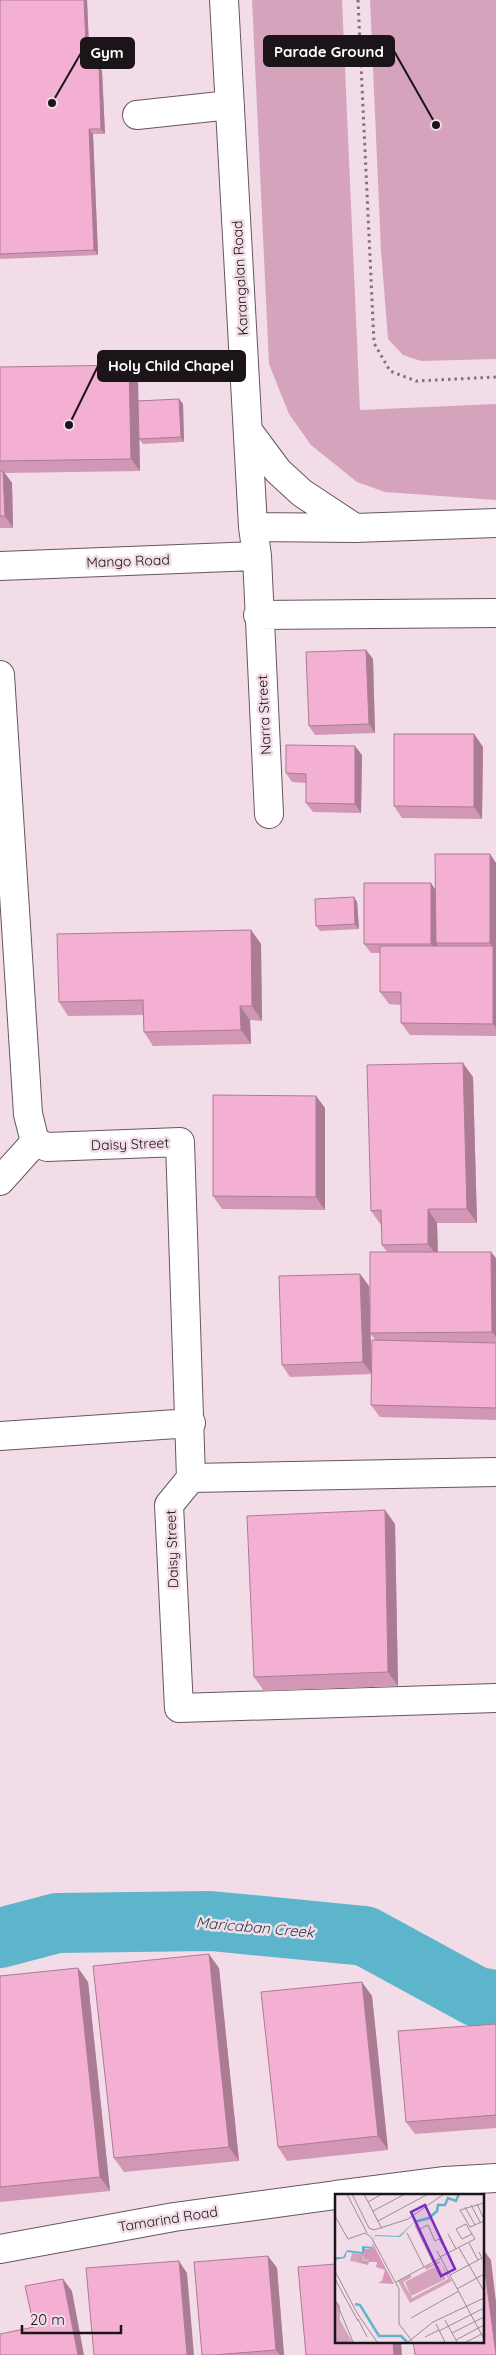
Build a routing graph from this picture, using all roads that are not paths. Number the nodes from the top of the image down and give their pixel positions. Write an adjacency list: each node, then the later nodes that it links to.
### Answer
1 (224, 0): 2 (street, Karangalan Road)
2 (230, 105): 3 (street); 4 (street, Karangalan Road)
3 (138, 115)
4 (249, 432): 6 (street, Karangalan Road); 7 (street)
5 (496, 523): 7 (street)
6 (252, 526): 7 (street); 8 (street, Karangalan Road)
7 (355, 528)
8 (257, 556): 9 (street, Mango Road); 11 (street, Karangalan Road)
9 (0, 566)
10 (496, 613): 11 (street)
11 (258, 615): 13 (street, Narra Street)
12 (0, 676): 14 (street)
13 (269, 814)
14 (7, 903): 15 (street)
15 (35, 1142): 16 (street); 17 (street, Daisy Street)
16 (0, 1181)
17 (191, 1423): 18 (street); 20 (street, Daisy Street)
18 (0, 1436)
19 (496, 1472): 20 (street)
20 (191, 1478): 21 (street, Daisy Street)
21 (496, 1698)
22 (496, 2178): 23 (street, Tamarind Road)
23 (343, 2194)
24 (335, 2195): 25 (street, Tamarind Road)
25 (0, 2249)

